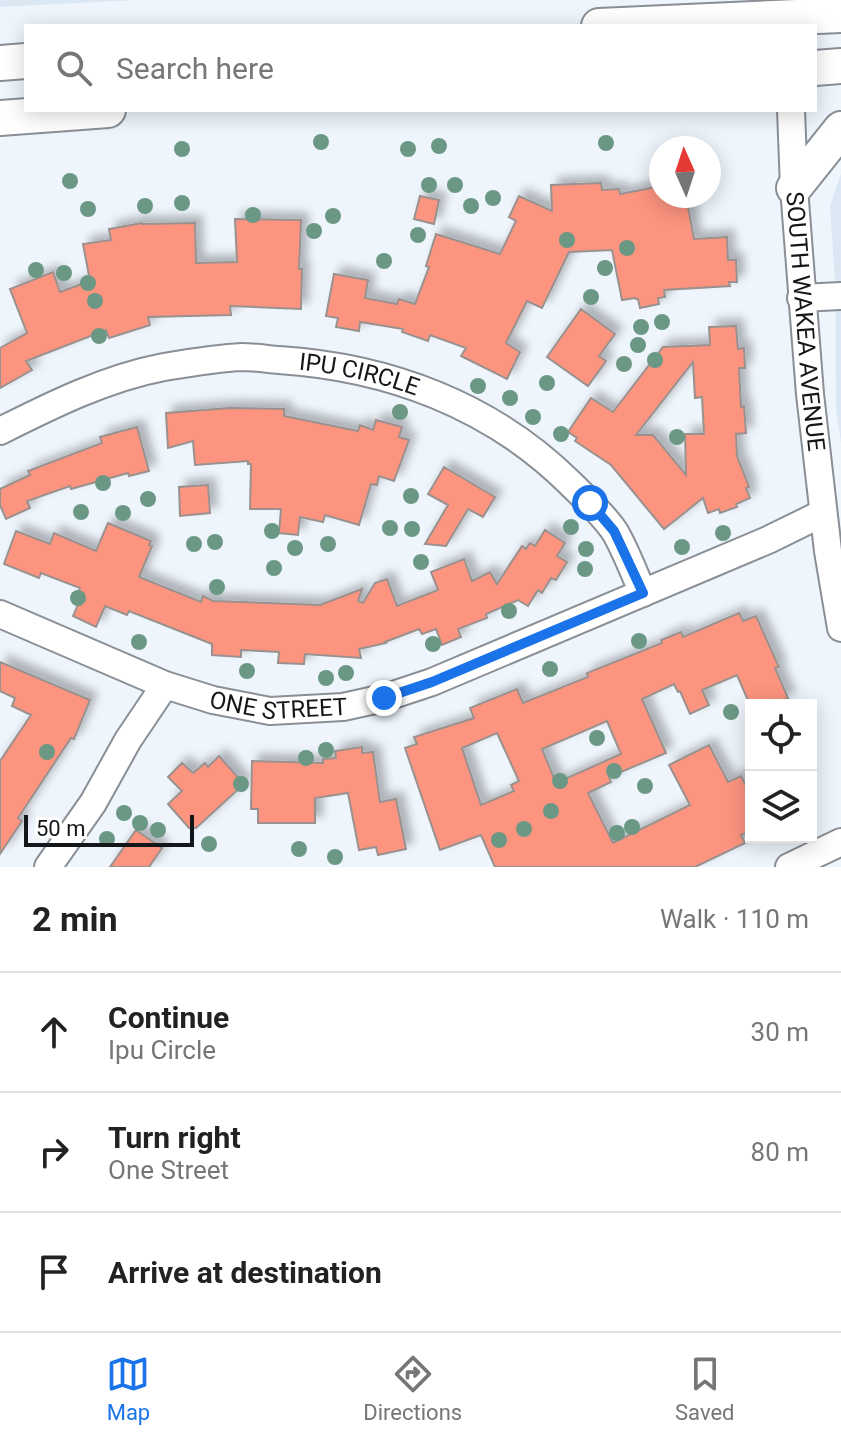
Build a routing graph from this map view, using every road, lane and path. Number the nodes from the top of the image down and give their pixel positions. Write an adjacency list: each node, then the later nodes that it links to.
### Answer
1 (788, 14): 2 (main road); 3 (main road)
2 (841, 15)
3 (630, 24)
4 (24, 61): 5 (main road)
5 (0, 63)
6 (841, 66): 7 (main road)
7 (817, 68)
8 (81, 112): 10 (main road)
9 (791, 112): 12 (street, SOUTH WAKEA AVENUE)
10 (0, 118)
11 (841, 129): 12 (main road)
12 (794, 188): 14 (street, SOUTH WAKEA AVENUE)
13 (841, 296): 14 (street)
14 (801, 298): 16 (street, SOUTH WAKEA AVENUE)
15 (0, 431): 17 (street, IPU CIRCLE)
16 (823, 513): 17 (street, ONE STREET); 19 (street, SOUTH WAKEA AVENUE)
17 (643, 593): 20 (street, ONE STREET)
18 (0, 614): 20 (street, ONE STREET)
19 (841, 628)
20 (165, 685): 22 (street)
21 (841, 842): 23 (street)
22 (48, 867)
23 (789, 867)

